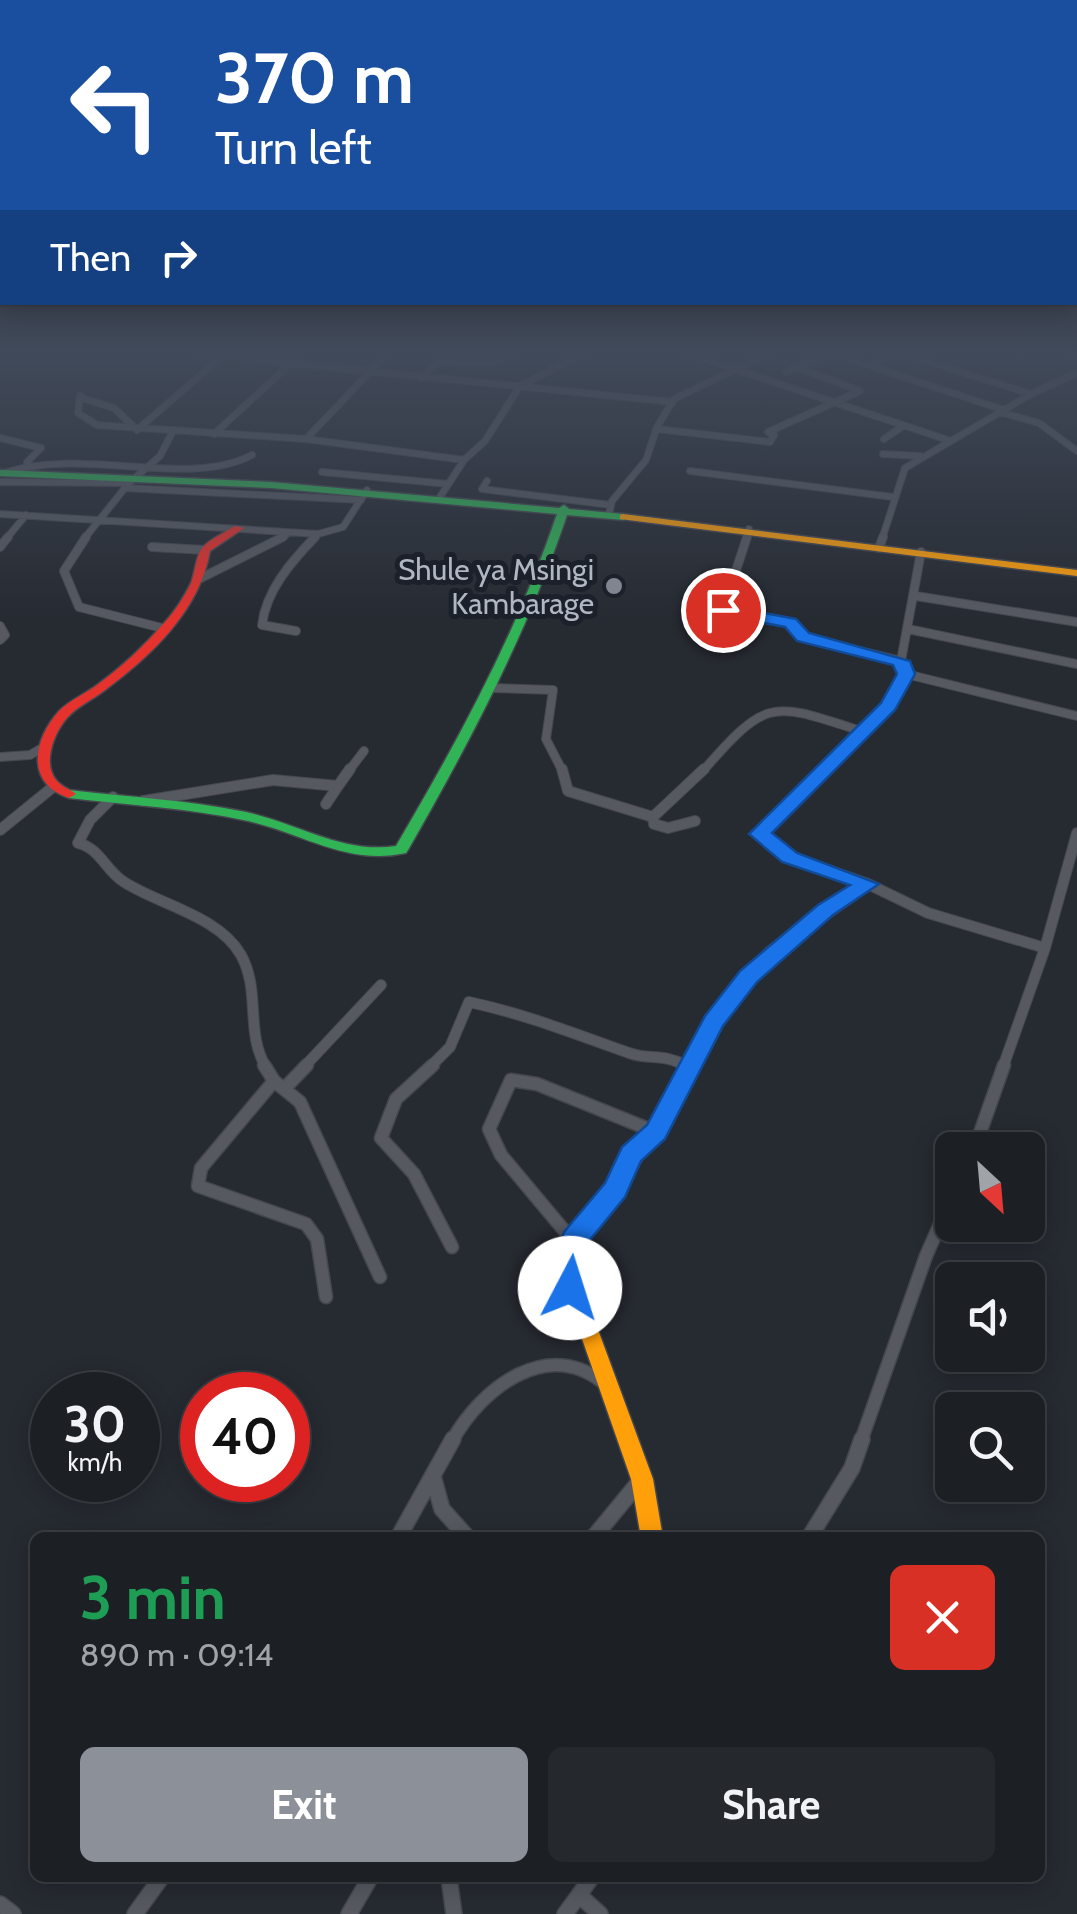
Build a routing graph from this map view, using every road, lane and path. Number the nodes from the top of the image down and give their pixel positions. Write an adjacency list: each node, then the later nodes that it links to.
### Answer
1 (22, 443): 11 (street)
2 (167, 443): 15 (street)
3 (332, 443): 10 (street)
4 (486, 443): 10 (street)
5 (652, 443): 22 (street)
6 (942, 443): 9 (street)
7 (883, 454): 9 (street)
8 (252, 455): 15 (street)
9 (920, 456): 19 (street)
10 (464, 460): 17 (street)
11 (26, 463): 14 (street); 15 (street)
12 (690, 471): 19 (street)
13 (322, 472): 17 (street)
14 (1, 476): 15 (street)
15 (134, 478): 18 (street); 25 (street)
16 (487, 482): 22 (street)
17 (444, 491): 18 (street); 20 (street)
18 (363, 495): 20 (street); 29 (street)
19 (894, 497): 32 (street)
20 (478, 501): 21 (street)
21 (564, 508): 22 (street); 47 (street)
22 (610, 510): 27 (street)
23 (0, 514): 24 (street)
24 (26, 515): 25 (street); 30 (street)
25 (98, 518): 26 (street); 40 (street)
26 (238, 528): 28 (street); 33 (street)
27 (748, 529): 32 (street); 44 (street)
28 (292, 532): 29 (street); 36 (street)
29 (318, 534): 42 (street)
30 (0, 547)
31 (152, 548): 33 (street)
32 (879, 548): 34 (street)
33 (205, 550): 36 (street)
34 (921, 552): 35 (street); 37 (street)
35 (1077, 573)
36 (202, 578): 40 (street)
37 (916, 596): 38 (street); 41 (street)
38 (1077, 622)
39 (0, 626): 43 (street)
40 (166, 629): 50 (street)
41 (908, 630): 44 (street); 45 (street)
42 (296, 631)
43 (0, 640)
44 (901, 661): 46 (street)
45 (1077, 664)
46 (906, 674): 48 (street); 49 (street)
47 (491, 688): 56 (street); 58 (street)
48 (1077, 716)
49 (864, 732): 58 (street); 62 (street)
50 (42, 748): 52 (street); 53 (street)
51 (364, 751): 54 (street)
52 (0, 757)
53 (52, 786): 55 (street); 60 (street)
54 (338, 786): 56 (street); 57 (street)
55 (114, 798): 56 (street); 66 (street)
56 (143, 801)
57 (326, 804)
58 (653, 817): 59 (street)
59 (695, 821)
60 (0, 830)
61 (1077, 833): 63 (street)
62 (868, 884): 63 (street); 65 (street)
63 (1045, 948): 68 (street)
64 (382, 985): 66 (street)
65 (689, 1067): 67 (street); 71 (street)
66 (279, 1085): 72 (street); 73 (street)
67 (656, 1132): 70 (street); 70 (street)
68 (980, 1132)
69 (935, 1236): 81 (street)
70 (574, 1240): 74 (street)
71 (452, 1247)
72 (380, 1277)
73 (326, 1297)
74 (610, 1388): 75 (street); 76 (street)
75 (434, 1478): 77 (street); 78 (street)
76 (642, 1479): 79 (street); 80 (street)
77 (402, 1532)
78 (463, 1532)
79 (598, 1532)
80 (651, 1532)
81 (813, 1532)
82 (158, 1882): 89 (street)
83 (368, 1882): 90 (street)
84 (450, 1882): 91 (street)
85 (588, 1882): 86 (street)
86 (579, 1895): 92 (street); 93 (street)
87 (0, 1904): 88 (street)
88 (13, 1914)
89 (135, 1914)
90 (349, 1914)
91 (454, 1914)
92 (565, 1914)
93 (600, 1914)

